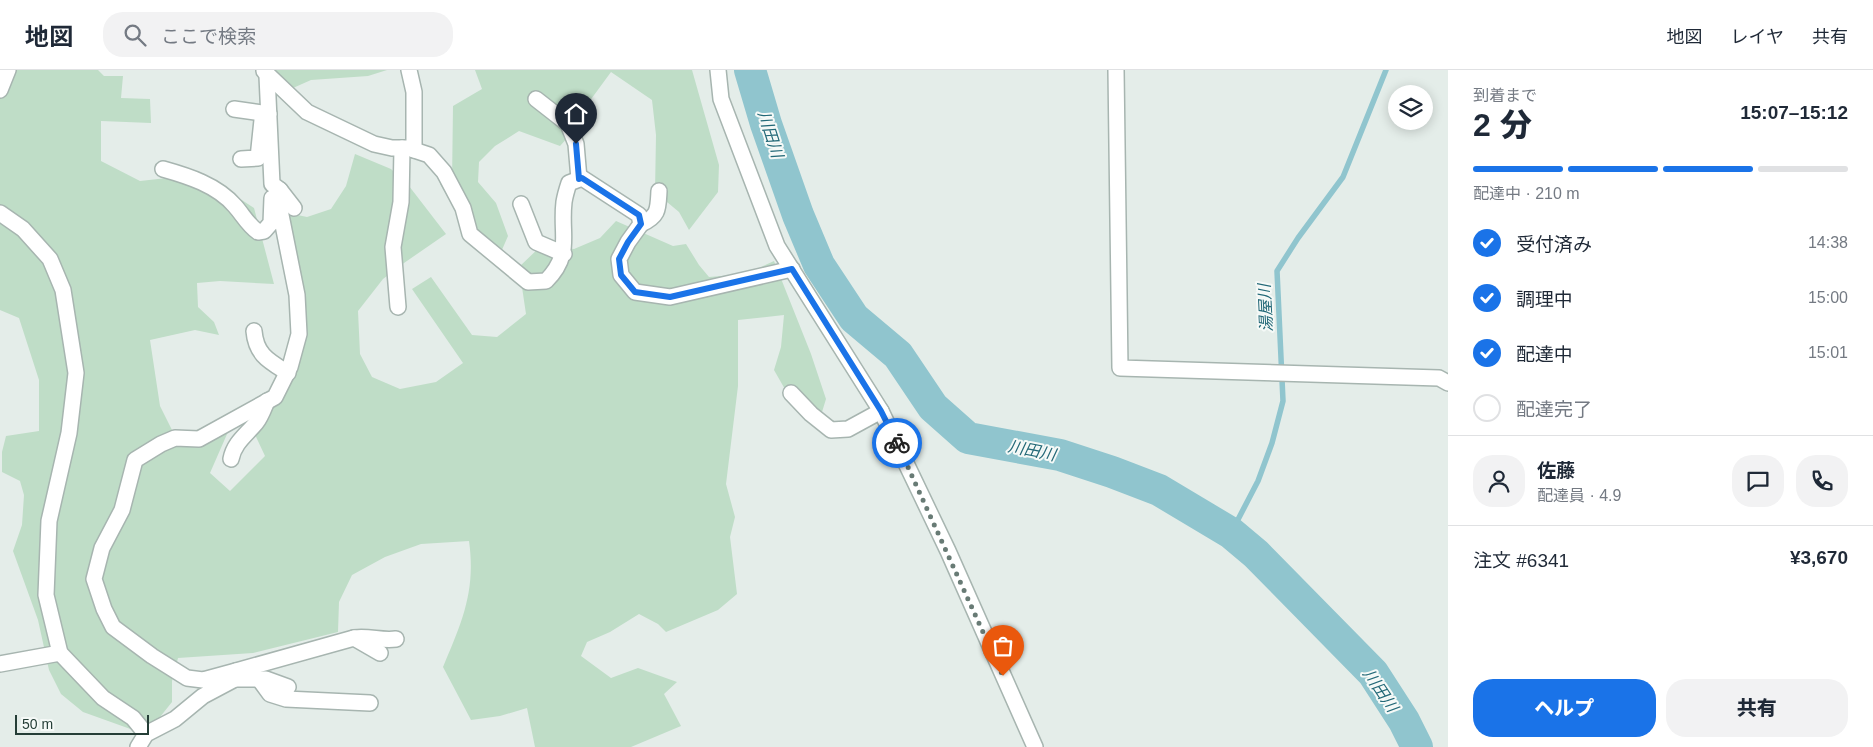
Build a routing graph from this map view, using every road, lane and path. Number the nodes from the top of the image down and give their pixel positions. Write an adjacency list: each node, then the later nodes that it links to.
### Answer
1 (8, 70): 6 (street)
2 (409, 70): 10 (street)
3 (718, 70): 21 (street)
4 (1116, 70): 25 (street)
5 (265, 73): 9 (street); 10 (street)
6 (0, 90)
7 (536, 99): 13 (street)
8 (234, 109): 9 (street)
9 (266, 114): 11 (street); 14 (street)
10 (408, 149): 20 (street); 22 (street)
11 (241, 158)
12 (163, 170): 14 (street)
13 (579, 179): 19 (street); 20 (street)
14 (276, 187): 17 (street); 24 (street)
15 (660, 191): 19 (street)
16 (521, 204): 20 (street)
17 (294, 208)
18 (0, 214): 32 (street)
19 (641, 224): 21 (street)
20 (564, 254)
21 (792, 269): 28 (street)
22 (398, 307)
23 (254, 331): 24 (street)
24 (288, 373): 27 (street)
25 (1448, 383)
26 (791, 393): 28 (street)
27 (267, 401): 29 (street); 35 (street)
28 (881, 411): 41 (street)
29 (231, 459)
30 (354, 638): 31 (street); 33 (street); 35 (street)
31 (396, 639)
32 (60, 653): 34 (street); 39 (street)
33 (380, 654)
34 (0, 664)
35 (236, 675): 36 (street); 39 (street)
36 (259, 679): 37 (street); 38 (street)
37 (288, 687)
38 (370, 703)
39 (146, 734): 40 (street)
40 (138, 747)
41 (1035, 747)

